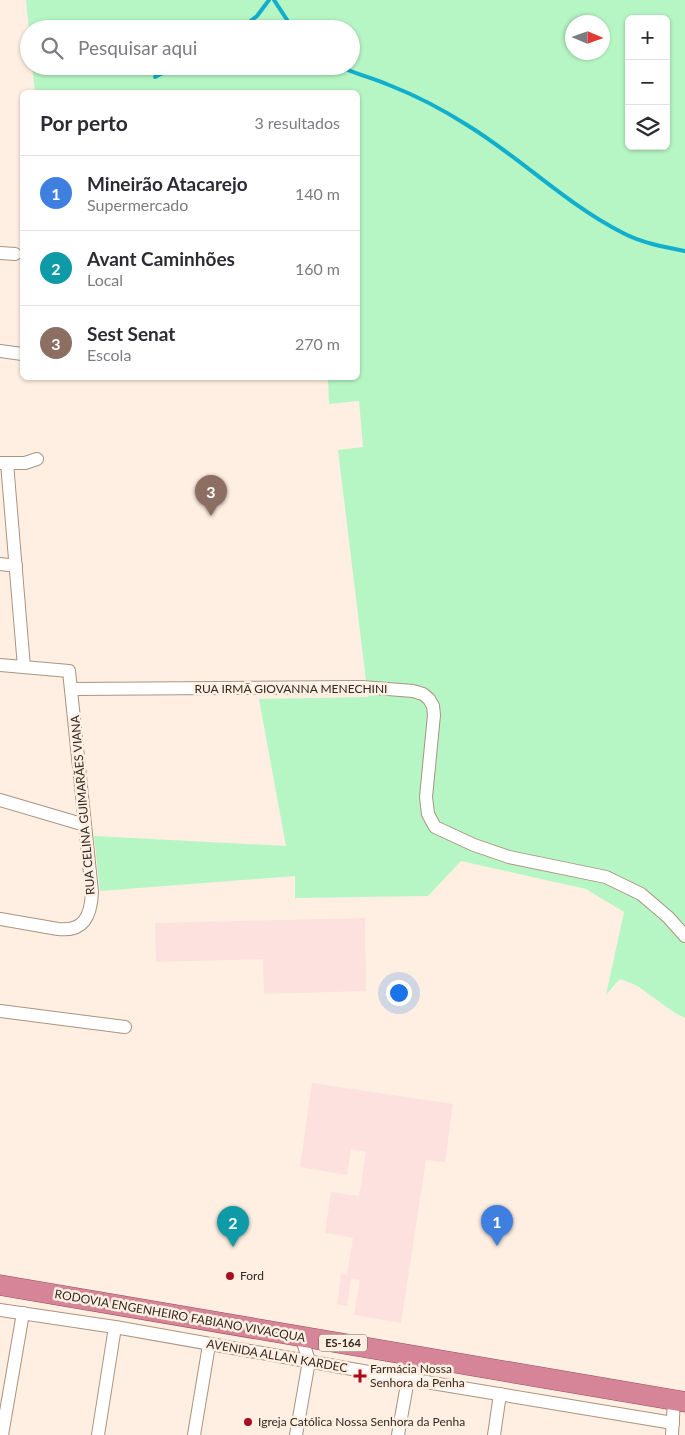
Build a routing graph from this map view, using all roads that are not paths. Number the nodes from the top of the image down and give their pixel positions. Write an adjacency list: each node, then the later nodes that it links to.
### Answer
1 (0, 253): 2 (street)
2 (16, 254)
3 (0, 351): 4 (street)
4 (20, 354)
5 (37, 459): 6 (street)
6 (3, 463): 8 (street)
7 (0, 564): 8 (street)
8 (16, 566): 10 (street)
9 (0, 665): 10 (street)
10 (24, 667): 11 (street)
11 (72, 689): 13 (street, RUA CELINA GUIMARÃES VIANA); 15 (street, RUA IRMÃ GIOVANNA MENECHINI)
12 (0, 800): 13 (street)
13 (85, 825): 14 (street, RUA CELINA GUIMARÃES VIANA)
14 (0, 919)
15 (685, 936)
16 (0, 1011): 17 (street)
17 (125, 1027)
18 (0, 1285): 22 (highway, RODOVIA ENGENHEIRO FABIANO VIVACQUA / ES-164)
19 (0, 1310): 20 (street, AVENIDA ALLAN KARDEC)
20 (23, 1313): 21 (street, AVENIDA ALLAN KARDEC); 29 (street)
21 (115, 1327): 23 (street, AVENIDA ALLAN KARDEC); 30 (street)
22 (301, 1336): 24 (street); 27 (highway, RODOVIA ENGENHEIRO FABIANO VIVACQUA / ES-164)
23 (209, 1344): 24 (street, AVENIDA ALLAN KARDEC); 31 (street)
24 (309, 1361): 25 (street, AVENIDA ALLAN KARDEC); 32 (street)
25 (408, 1379): 26 (street, AVENIDA ALLAN KARDEC); 33 (street)
26 (500, 1394): 28 (street, AVENIDA ALLAN KARDEC); 34 (street)
27 (679, 1401): 28 (street, AVENIDA ALLAN KARDEC)
28 (672, 1429)
29 (2, 1435)
30 (98, 1435)
31 (194, 1435)
32 (296, 1435)
33 (398, 1435)
34 (494, 1435)

